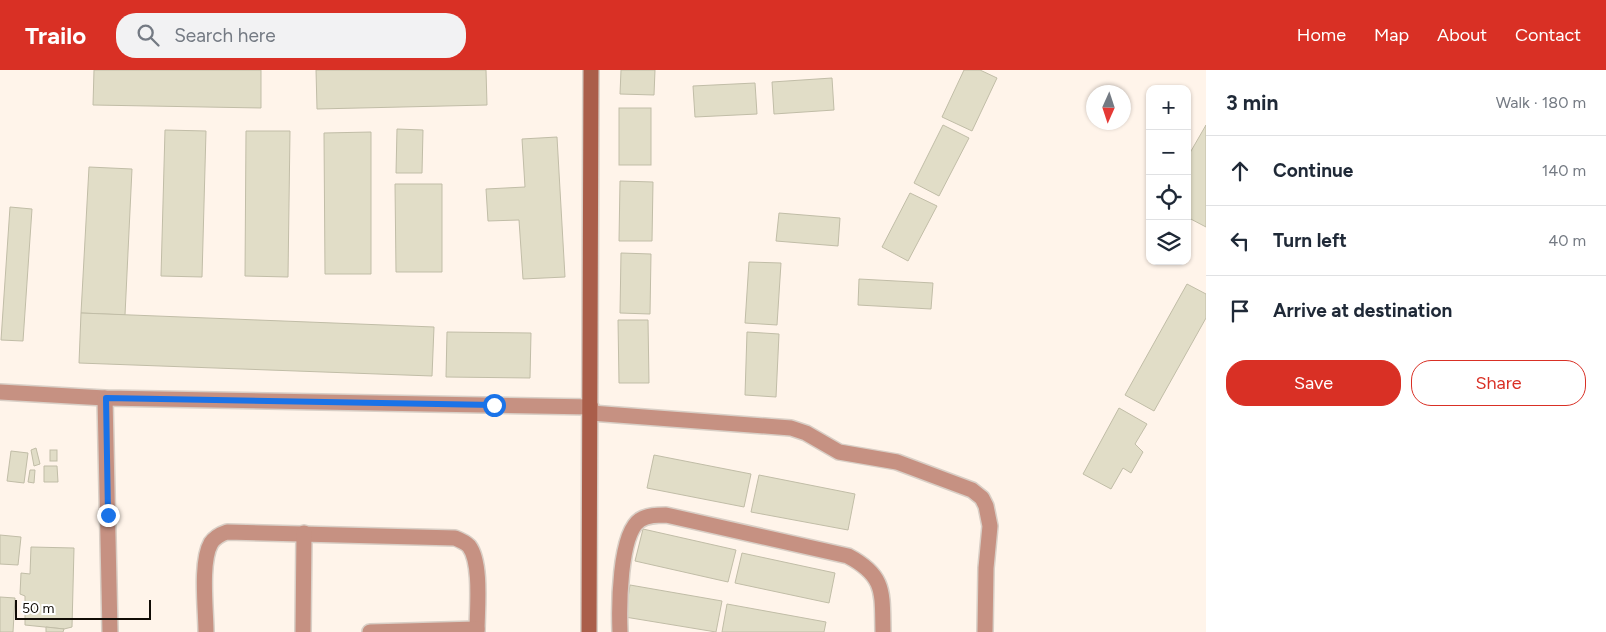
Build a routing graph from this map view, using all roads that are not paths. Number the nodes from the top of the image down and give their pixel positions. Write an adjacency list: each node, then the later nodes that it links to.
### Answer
1 (591, 70): 4 (street)
2 (0, 392): 3 (street)
3 (106, 398): 4 (street); 7 (street)
4 (591, 410): 11 (street); 14 (street)
5 (304, 534): 6 (street); 8 (street); 9 (street)
6 (477, 631): 10 (street)
7 (110, 632)
8 (206, 632)
9 (303, 632)
10 (370, 632)
11 (589, 632)
12 (620, 632): 13 (street)
13 (883, 632)
14 (986, 632)

